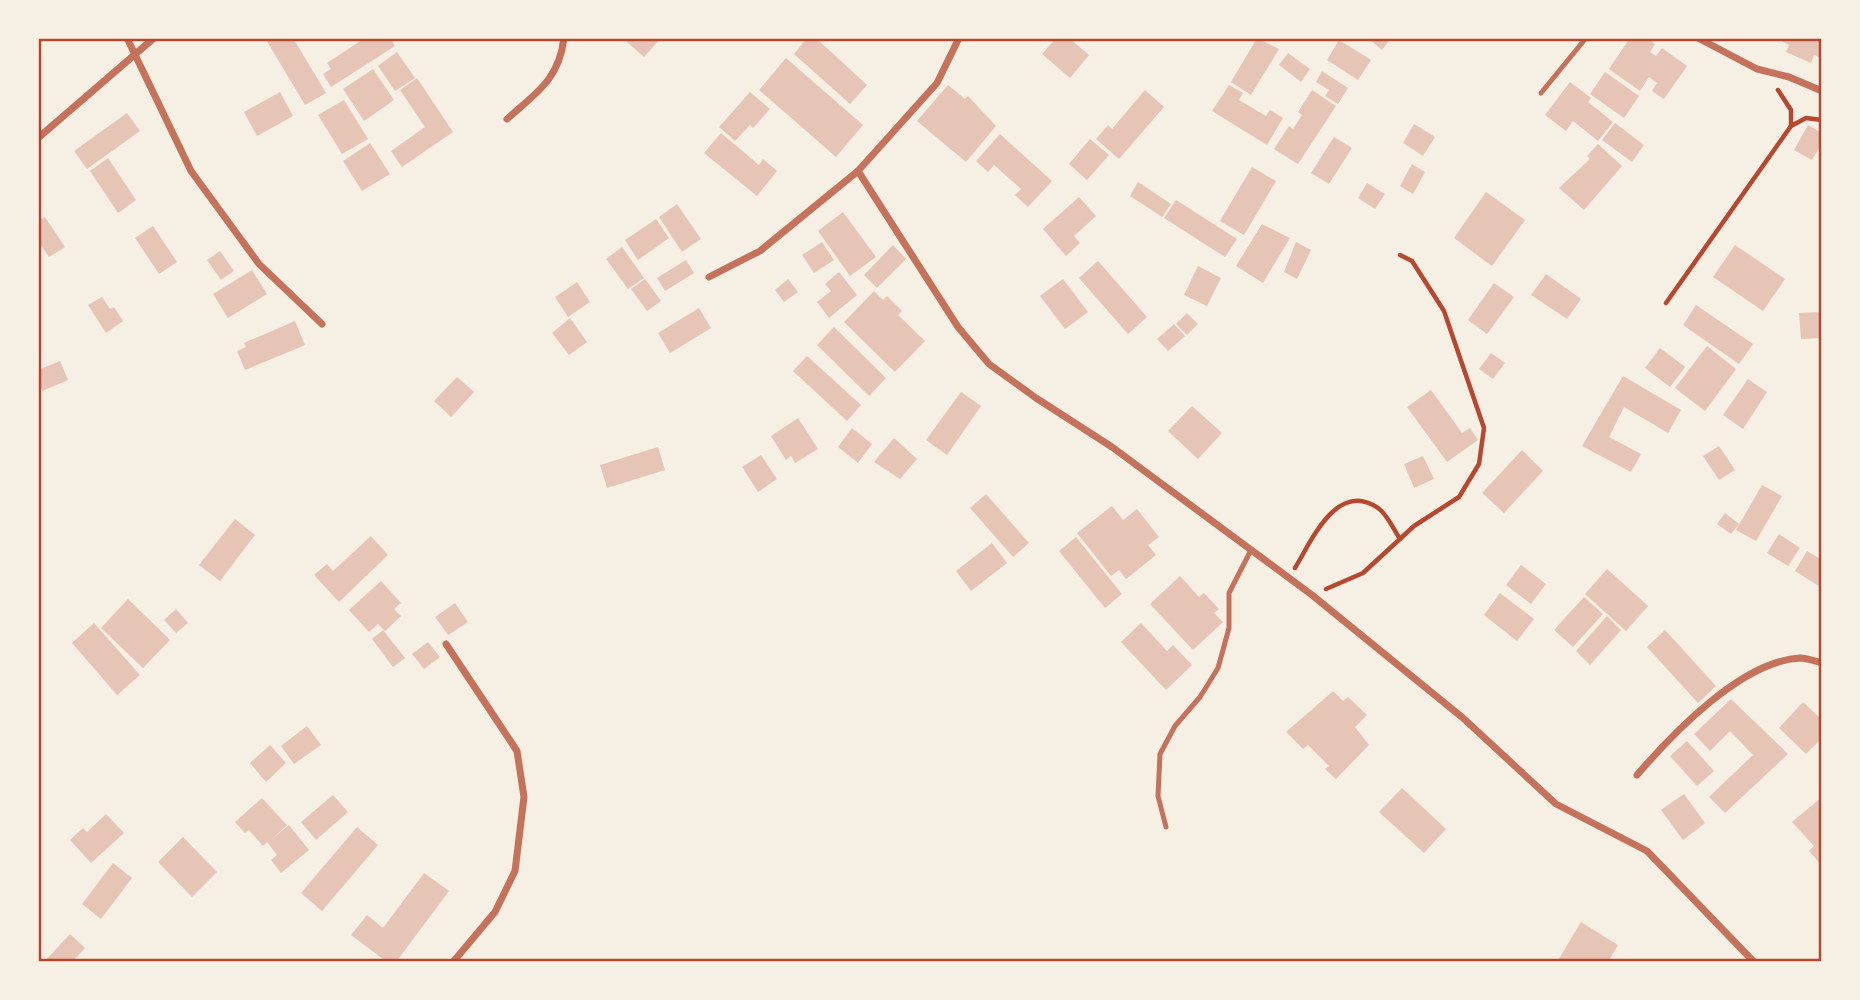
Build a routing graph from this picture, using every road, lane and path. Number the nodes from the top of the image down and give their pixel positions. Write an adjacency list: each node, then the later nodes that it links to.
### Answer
1 (127, 38): 7 (street)
2 (153, 38): 7 (street)
3 (564, 38): 11 (street)
4 (959, 38): 15 (street)
5 (1586, 38): 10 (lane)
6 (1698, 38): 8 (street)
7 (135, 52): 14 (street); 19 (street)
8 (1757, 69): 9 (street); 13 (path)
9 (1822, 91)
10 (1541, 93)
11 (507, 119)
12 (1822, 120): 13 (path)
13 (1791, 127): 18 (path)
14 (38, 138)
15 (858, 171): 17 (street); 21 (street)
16 (1400, 255): 20 (path)
17 (709, 277)
18 (1666, 303)
19 (322, 324)
20 (1400, 539): 22 (path); 23 (path)
21 (1251, 550): 22 (street); 27 (lane)
22 (1289, 578): 23 (street)
23 (1312, 595): 29 (street)
24 (446, 644): 28 (street)
25 (1822, 663): 26 (street)
26 (1637, 775)
27 (1166, 827)
28 (453, 961)
29 (1754, 961)

